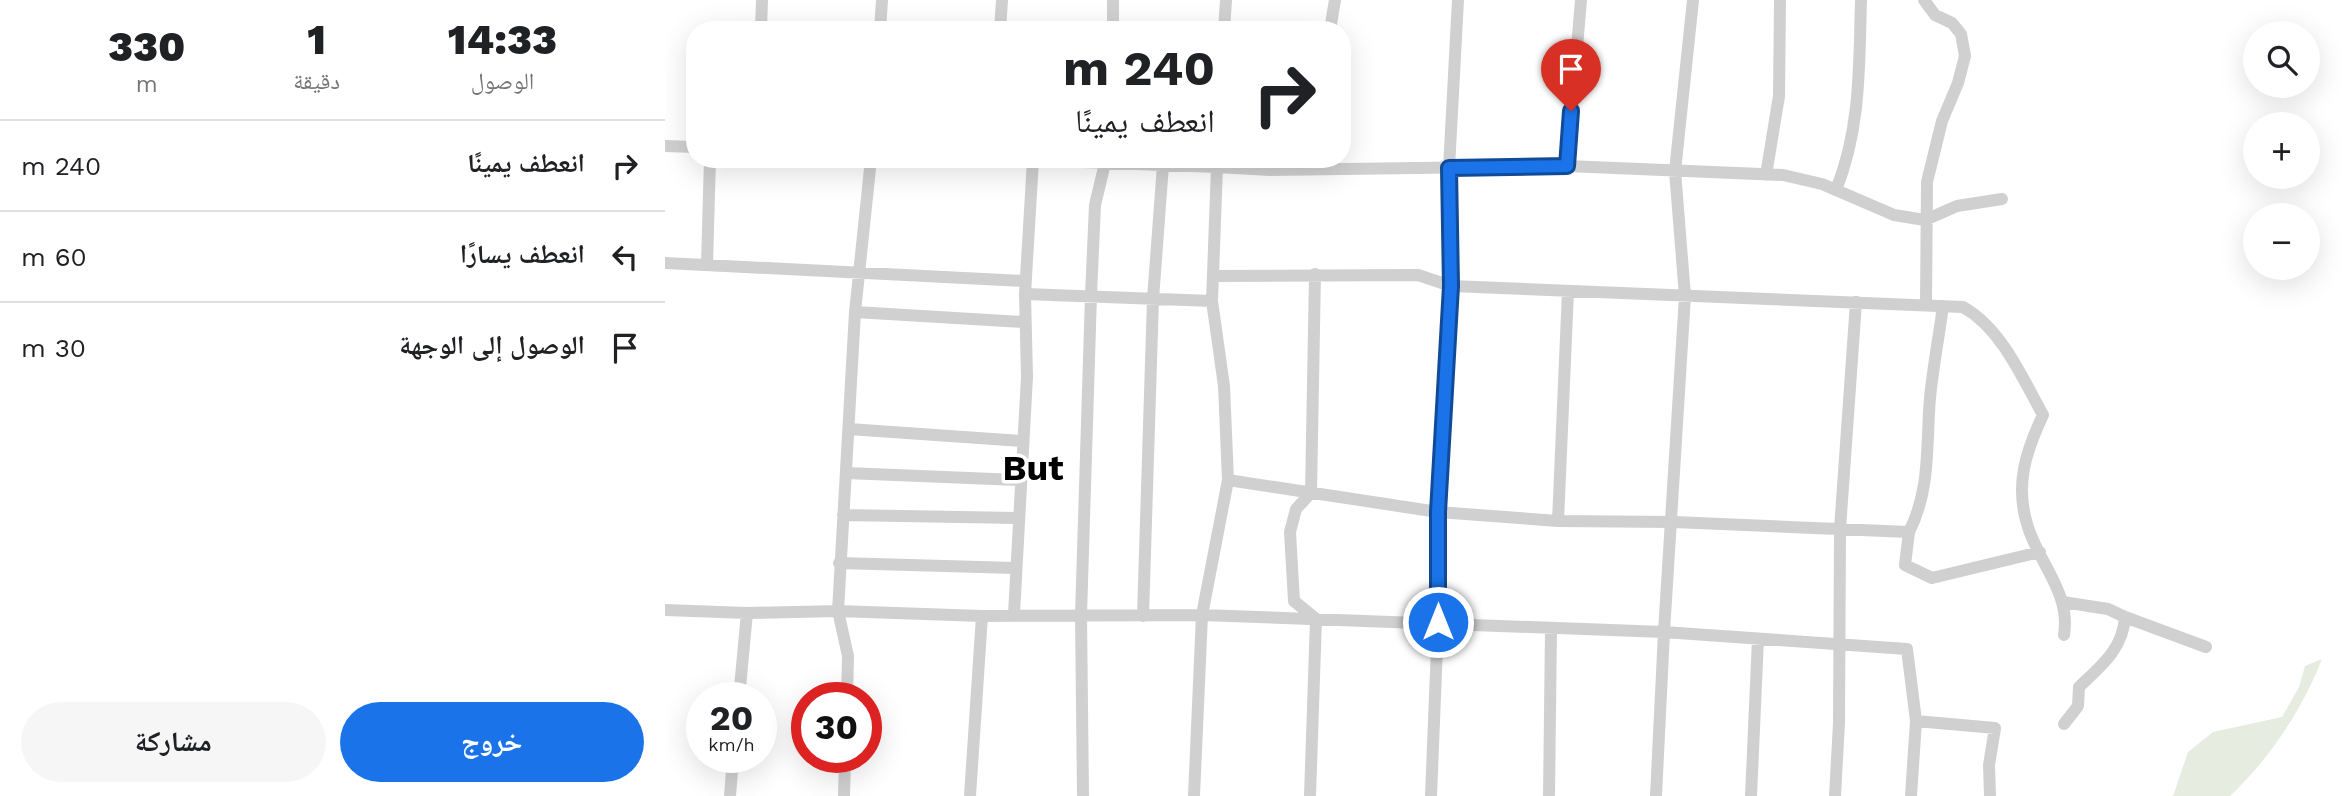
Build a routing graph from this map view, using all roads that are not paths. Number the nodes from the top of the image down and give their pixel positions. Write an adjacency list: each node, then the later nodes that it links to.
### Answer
1 (762, 0): 13 (street)
2 (883, 0): 14 (street)
3 (1002, 0): 15 (street)
4 (1113, 0): 16 (street)
5 (1226, 0): 17 (street)
6 (1335, 0): 18 (street)
7 (1458, 0): 31 (street)
8 (1581, 0): 22 (street)
9 (1693, 0): 32 (street)
10 (1780, 0): 33 (street)
11 (1861, 0): 34 (street)
12 (1924, 0): 36 (street)
13 (761, 21)
14 (881, 21)
15 (1001, 21)
16 (1113, 21)
17 (1225, 21)
18 (1332, 21)
19 (665, 146): 20 (street)
20 (686, 147)
21 (1351, 164): 31 (street)
22 (1567, 166): 31 (street); 32 (street)
23 (710, 168): 38 (street)
24 (870, 168): 39 (street)
25 (1032, 168): 43 (street)
26 (1103, 168): 45 (street)
27 (1163, 168): 47 (street)
28 (1218, 168): 41 (street)
29 (1255, 168): 30 (street)
30 (1286, 168)
31 (1449, 168): 42 (street)
32 (1675, 171): 33 (street); 46 (street)
33 (1766, 175): 34 (street)
34 (1836, 190): 36 (street)
35 (2002, 199): 36 (street)
36 (1925, 220): 50 (street)
37 (665, 263): 38 (street)
38 (707, 265): 39 (street)
39 (858, 272): 43 (street); 52 (street)
40 (1315, 274): 41 (street); 42 (street); 59 (street)
41 (1213, 276): 48 (street)
42 (1451, 286): 44 (street); 60 (street)
43 (1025, 287): 45 (street); 53 (street)
44 (1568, 291): 46 (street); 63 (street)
45 (1091, 295): 47 (street); 75 (street)
46 (1685, 296): 49 (street); 64 (street)
47 (1153, 299): 48 (street); 78 (street)
48 (1212, 301): 58 (street)
49 (1856, 302): 50 (street); 65 (street)
50 (1926, 305): 51 (street)
51 (1943, 306): 66 (street); 67 (street)
52 (855, 313): 53 (street); 54 (street)
53 (1024, 322): 55 (street)
54 (849, 429): 55 (street); 56 (street)
55 (1023, 441): 57 (street)
56 (846, 473): 57 (street); 61 (street)
57 (1020, 480): 62 (street)
58 (1228, 480): 59 (street); 76 (street)
59 (1311, 493): 60 (street); 80 (street)
60 (1438, 512): 63 (street); 81 (street)
61 (843, 515): 62 (street); 68 (street)
62 (1017, 518): 69 (street)
63 (1558, 521): 64 (street)
64 (1674, 522): 65 (street); 83 (street)
65 (1840, 529): 66 (street); 86 (street)
66 (1909, 532): 67 (street)
67 (2040, 552): 70 (street)
68 (839, 563): 69 (street); 72 (street)
69 (1015, 568): 74 (street)
70 (2063, 602): 79 (street); 84 (street)
71 (665, 610): 73 (street)
72 (838, 611): 73 (street); 77 (street); 89 (street)
73 (747, 613): 88 (street)
74 (1014, 614): 75 (street); 77 (street)
75 (1081, 615): 78 (street); 97 (street)
76 (1202, 615): 78 (street); 80 (street); 98 (street)
77 (982, 616): 96 (street)
78 (1143, 616)
79 (2125, 617): 87 (street); 91 (street)
80 (1316, 619): 81 (street); 99 (street)
81 (1438, 622): 82 (street); 100 (street)
82 (1551, 629): 83 (street); 101 (street)
83 (1664, 632): 85 (street); 102 (street)
84 (2064, 635)
85 (1758, 639): 86 (street); 103 (street)
86 (1838, 642): 90 (street); 104 (street)
87 (2206, 647)
88 (741, 682)
89 (847, 682)
90 (1916, 722): 105 (street); 106 (street)
91 (2064, 724)
92 (732, 773): 94 (street)
93 (845, 773): 95 (street)
94 (730, 796)
95 (844, 796)
96 (970, 796)
97 (1083, 796)
98 (1194, 796)
99 (1310, 796)
100 (1431, 796)
101 (1549, 796)
102 (1656, 796)
103 (1751, 796)
104 (1835, 796)
105 (1911, 796)
106 (1990, 796)

